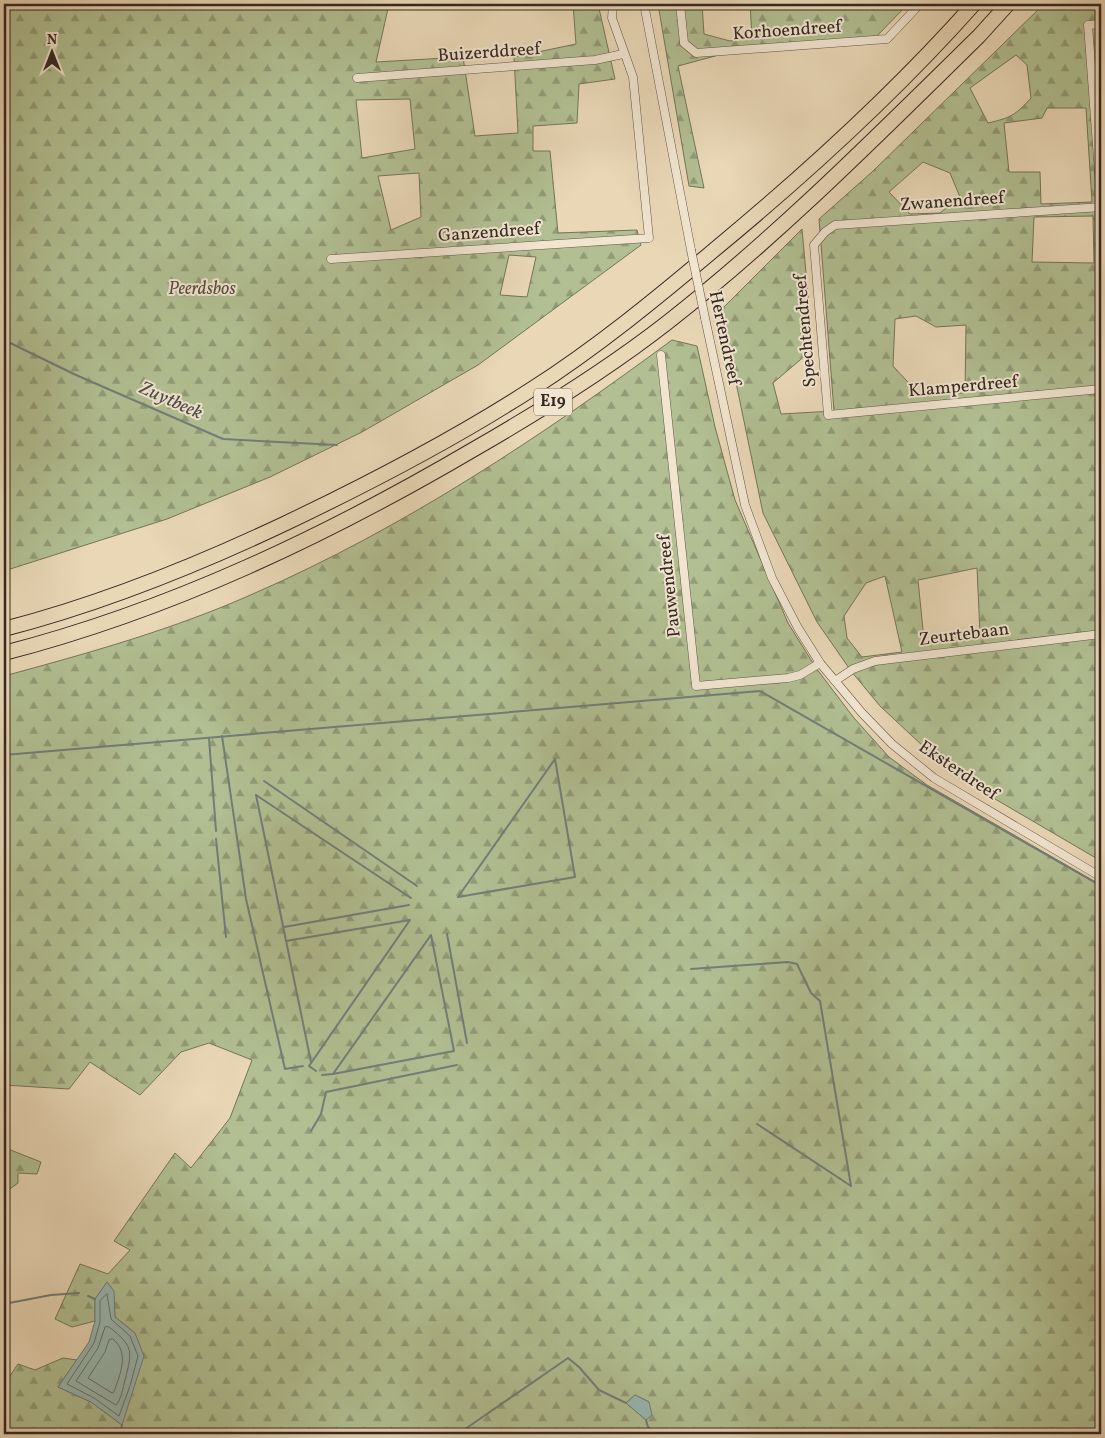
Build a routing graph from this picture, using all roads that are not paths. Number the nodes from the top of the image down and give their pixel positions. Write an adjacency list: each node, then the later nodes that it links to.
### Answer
1 (613, 4): 8 (street)
2 (644, 4): 20 (street, Hertendreef, bridge)
3 (680, 4): 4 (street, Korhoendreef)
4 (920, 4)
5 (974, 4): 17 (highway, E19)
6 (1008, 4): 19 (highway, E19)
7 (1101, 24): 10 (street)
8 (623, 54): 9 (street, Buizerddreef); 13 (street, Ganzendreef)
9 (358, 78)
10 (1101, 200)
11 (1101, 207): 12 (street, Zwanendreef)
12 (814, 245): 16 (street, Spechtendreef)
13 (331, 259)
14 (661, 355): 20 (street, Pauwendreef)
15 (1101, 389): 16 (street, Klamperdreef)
16 (828, 414)
17 (4, 629)
18 (1101, 634): 21 (street, Zeurtebaan)
19 (4, 653)
20 (820, 663): 21 (street, Eksterdreef)
21 (835, 681): 22 (street, Eksterdreef)
22 (1101, 877)

